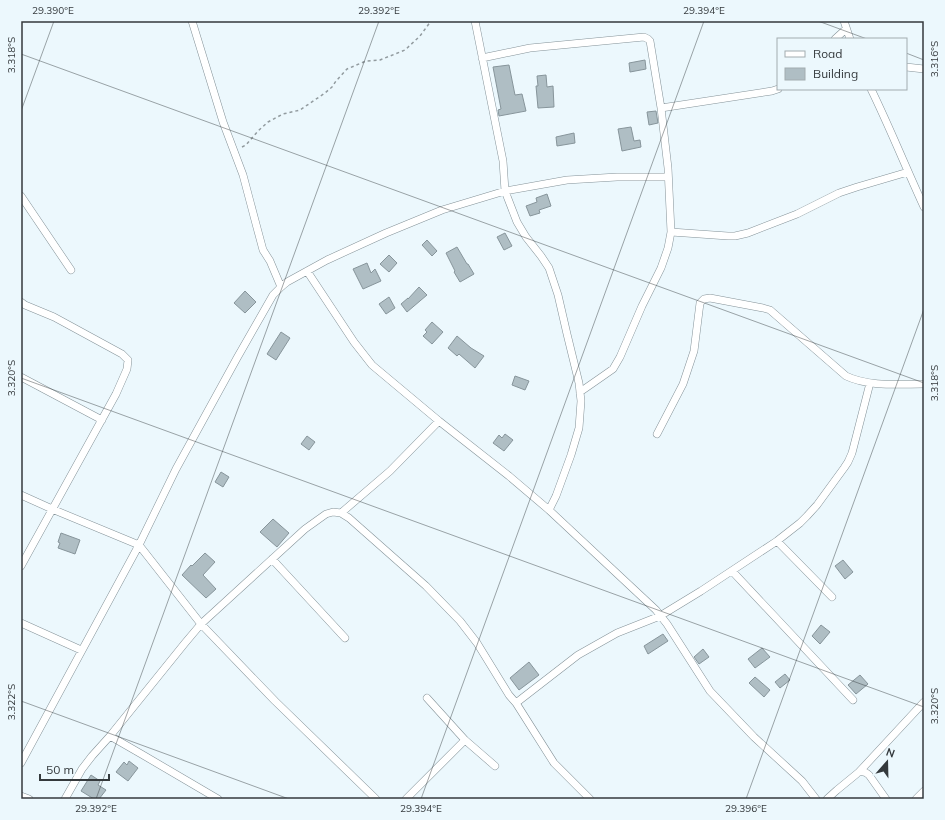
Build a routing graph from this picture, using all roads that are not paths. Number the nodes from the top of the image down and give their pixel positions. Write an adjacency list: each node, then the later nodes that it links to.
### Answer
1 (192, 21): 21 (street)
2 (475, 21): 7 (street)
3 (844, 21): 4 (street)
4 (846, 29): 5 (street); 6 (street)
5 (836, 38)
6 (850, 38)
7 (482, 58): 12 (street); 15 (street)
8 (907, 67): 9 (street)
9 (924, 70)
10 (777, 89): 12 (street)
11 (871, 90): 13 (street)
12 (661, 108): 14 (street)
13 (908, 172): 17 (street); 18 (street)
14 (668, 177): 15 (street); 18 (street)
15 (505, 190): 20 (street); 26 (street)
16 (21, 196): 19 (street)
17 (924, 207)
18 (670, 232): 26 (street)
19 (71, 270)
20 (307, 271): 21 (street); 28 (street)
21 (281, 287): 35 (street)
22 (21, 302): 27 (street)
23 (21, 377): 27 (street)
24 (870, 383): 25 (street); 29 (street); 34 (street)
25 (924, 384)
26 (580, 392): 32 (street)
27 (102, 420): 31 (street)
28 (439, 421): 32 (street); 33 (street)
29 (657, 434)
30 (21, 495): 31 (street)
31 (52, 509): 35 (street); 37 (street)
32 (550, 510): 40 (street)
33 (341, 513): 36 (street); 48 (street)
34 (776, 541): 38 (street); 39 (street)
35 (139, 545): 42 (street); 44 (street)
36 (272, 559): 42 (street); 43 (street)
37 (21, 566)
38 (732, 571): 40 (street); 46 (street)
39 (832, 597)
40 (660, 616): 48 (street); 62 (street)
41 (21, 623): 44 (street)
42 (201, 624): 49 (street); 59 (street)
43 (345, 638)
44 (81, 650): 51 (street)
45 (427, 698): 50 (street)
46 (853, 700)
47 (924, 702): 53 (street)
48 (516, 703): 61 (street)
49 (110, 736): 57 (street); 58 (street)
50 (465, 740): 52 (street); 60 (street)
51 (21, 763)
52 (495, 766)
53 (859, 772): 63 (street); 64 (street)
54 (924, 791): 65 (street)
55 (21, 796): 56 (street)
56 (29, 799)
57 (66, 799)
58 (218, 799)
59 (376, 799)
60 (406, 799)
61 (590, 799)
62 (816, 799)
63 (827, 799)
64 (886, 799)
65 (916, 799)

